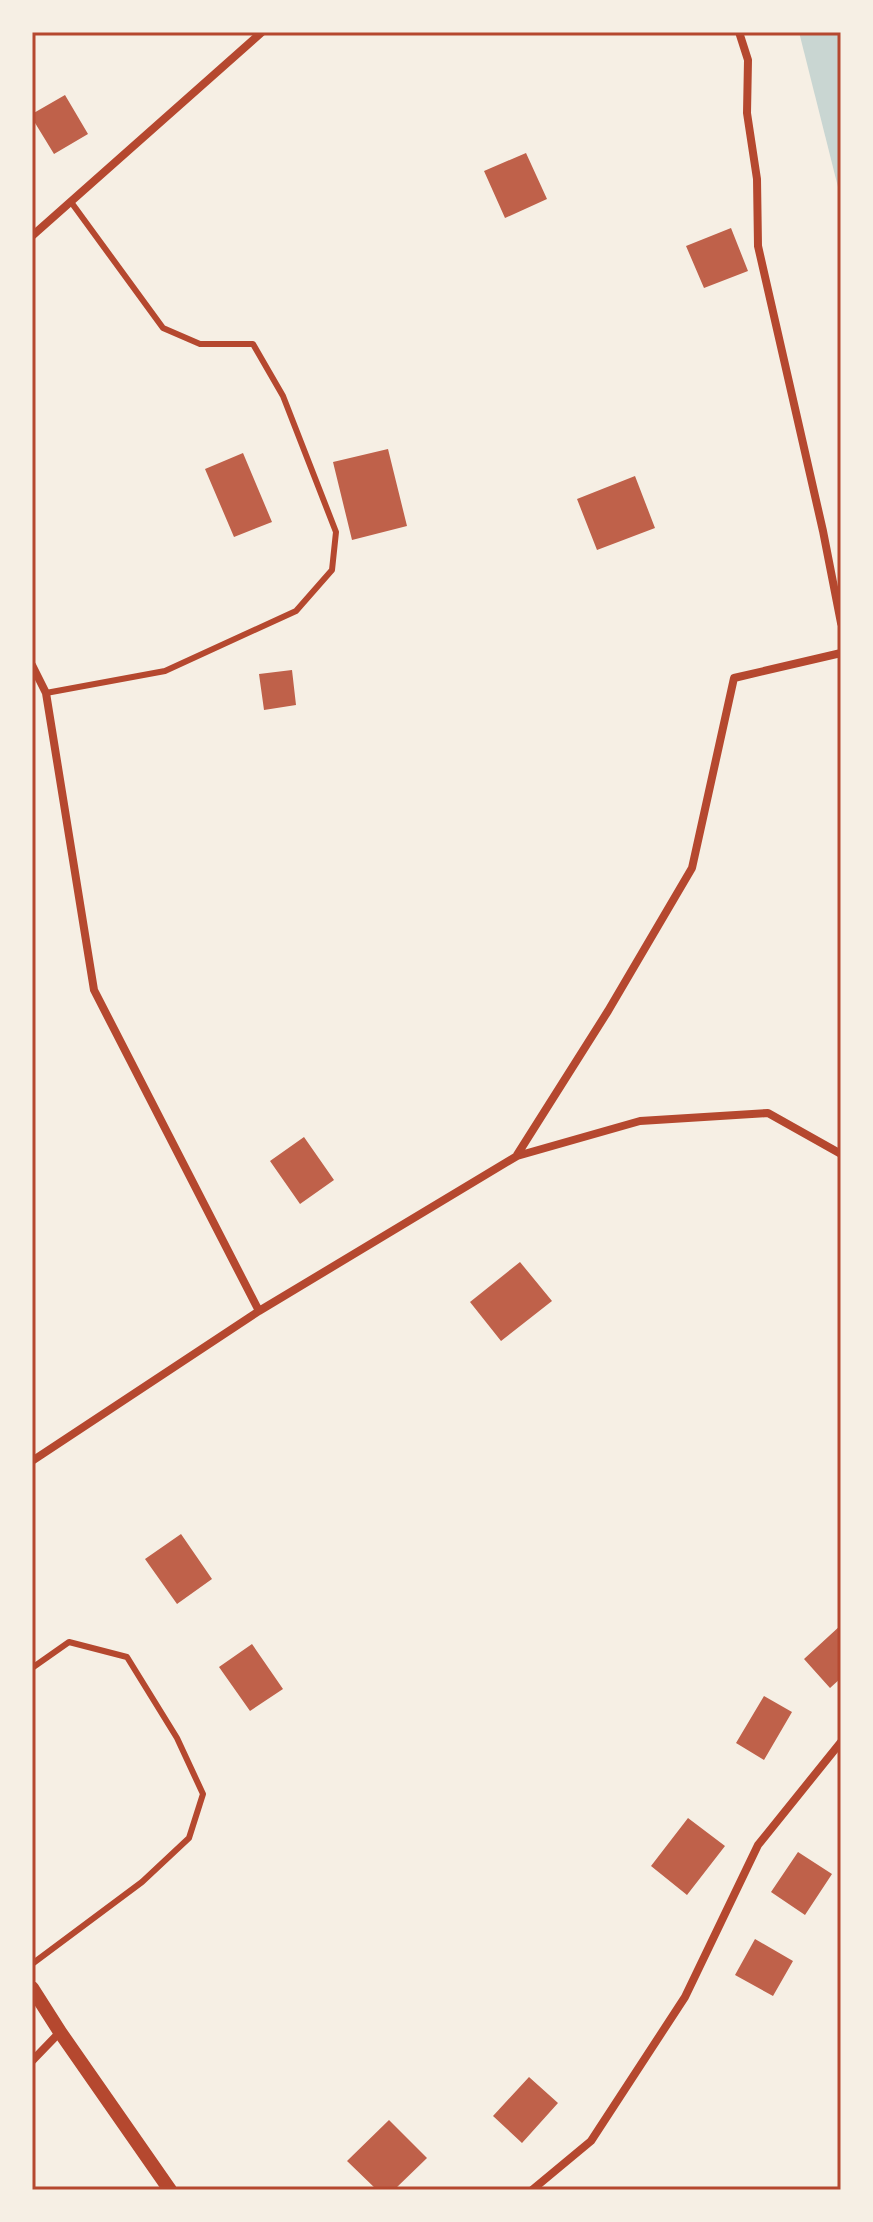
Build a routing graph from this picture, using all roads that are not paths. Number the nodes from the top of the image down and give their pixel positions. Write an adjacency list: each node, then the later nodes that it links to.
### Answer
1 (262, 32): 3 (street)
2 (739, 32): 5 (street)
3 (71, 202): 4 (street); 8 (lane)
4 (32, 236)
5 (841, 623)
6 (841, 653): 10 (street)
7 (32, 665): 8 (street)
8 (46, 693): 11 (street)
9 (841, 1154): 10 (street)
10 (517, 1156): 11 (street)
11 (259, 1311): 12 (street)
12 (32, 1461)
13 (32, 1668): 15 (lane)
14 (841, 1742): 20 (street)
15 (32, 1964)
16 (32, 1988): 17 (street)
17 (60, 2032): 18 (street); 19 (street)
18 (32, 2061)
19 (170, 2190)
20 (532, 2190)

